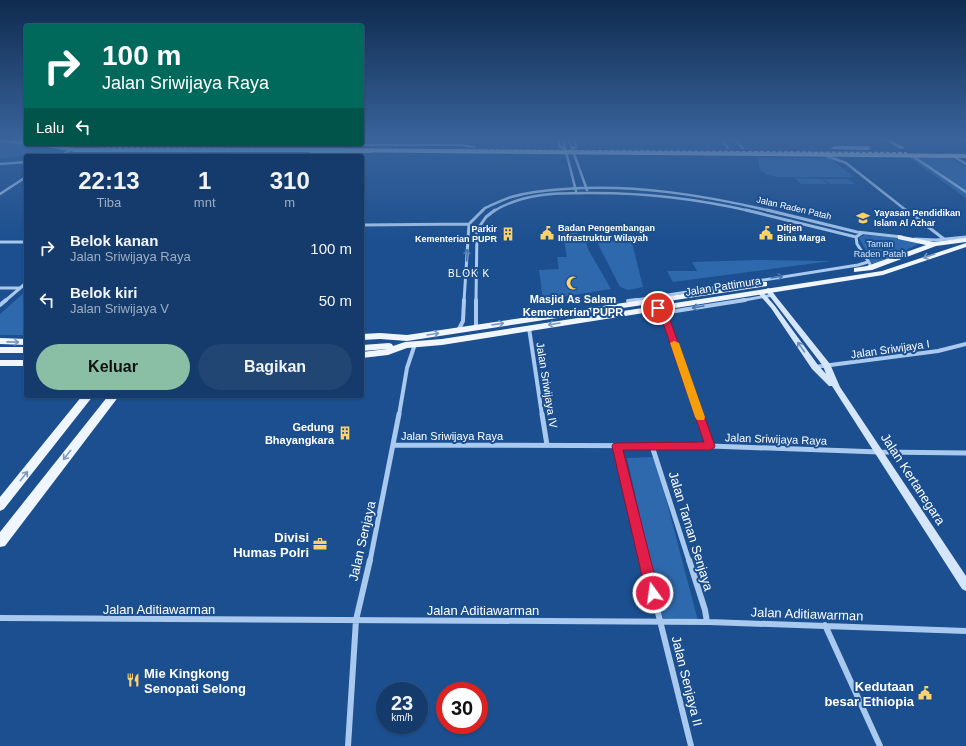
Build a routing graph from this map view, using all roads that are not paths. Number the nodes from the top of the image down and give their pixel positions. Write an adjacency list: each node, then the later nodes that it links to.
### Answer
1 (573, 175): 7 (street)
2 (580, 175): 6 (street)
3 (861, 175): 20 (street)
4 (940, 175): 8 (street)
5 (24, 178): 11 (street)
6 (586, 188): 7 (street, Jalan Raden Patah); 10 (street); 14 (street, Jalan Raden Patah)
7 (575, 189): 9 (street); 12 (street, Jalan Raden Patah)
8 (966, 192)
9 (577, 193): 10 (street, Jalan Raden Patah); 37 (street, Jalan Raden Patah)
10 (588, 193): 15 (street, Jalan Raden Patah)
11 (0, 194)
12 (469, 224): 13 (street); 19 (street)
13 (364, 225)
14 (862, 233): 15 (street); 16 (street, Jalan Raden Patah)
15 (856, 237): 25 (street)
16 (901, 237): 20 (street, Jalan Raden Patah); 23 (main road)
17 (966, 238): 20 (main road, Jalan Pattimura)
18 (461, 240): 19 (street)
19 (468, 240): 39 (street, one-way to 19)
20 (946, 240): 23 (main road, Jalan Pattimura)
21 (0, 242): 22 (street)
22 (24, 242)
23 (935, 244): 25 (main road, Jalan Pattimura)
24 (966, 245): 28 (main road, Jalan Pattimura, one-way to 28)
25 (868, 265): 26 (main road, Jalan Pattimura); 34 (street, Jalan Pattimura, one-way to 25)
26 (832, 274): 27 (main road, Jalan Pattimura); 28 (main road)
27 (815, 277): 29 (main road); 37 (main road, Jalan Pattimura, one-way to 27)
28 (840, 280): 29 (main road, Jalan Pattimura)
29 (823, 282): 33 (main road, Jalan Pattimura)
30 (24, 285): 32 (street)
31 (0, 288): 32 (street)
32 (20, 288): 35 (street)
33 (766, 293): 36 (main road, Jalan Pattimura, one-way to 36); 56 (street, Jalan Kertanegara); 57 (street, Jalan Kertanegara, one-way to 33)
34 (628, 301)
35 (0, 305)
36 (660, 310): 38 (main road, Jalan Pattimura, one-way to 38); 65 (street)
37 (476, 326): 39 (main road, Jalan Pattimura)
38 (529, 328): 44 (main road, Jalan Pattimura); 62 (street, Jalan Sriwijaya IV)
39 (459, 329): 44 (main road, Jalan Pattimura, one-way to 39)
40 (364, 337): 44 (main road, Jalan Pattimura)
41 (0, 341): 42 (main road, one-way to 42)
42 (24, 342)
43 (364, 342): 44 (main road)
44 (409, 342): 47 (main road); 51 (main road, Jalan Pattimura); 61 (street, Jalan Senjaya)
45 (966, 344): 46 (street, Jalan Sriwijaya I)
46 (961, 346): 48 (street); 56 (street, Jalan Sriwijaya I)
47 (364, 348)
48 (966, 348)
49 (0, 350): 50 (main road)
50 (24, 350)
51 (364, 355)
52 (0, 356): 53 (main road)
53 (24, 357)
54 (0, 363): 55 (main road)
55 (24, 363)
56 (827, 366): 57 (street, Jalan Sriwijaya I); 58 (street, Jalan Kertanegara)
57 (816, 367): 58 (street, Jalan Kertanegara)
58 (836, 387): 66 (street, Jalan Kertanegara)
59 (86, 398): 68 (main road, one-way to 59)
60 (112, 398): 69 (main road, one-way to 69)
61 (394, 445): 62 (street, Jalan Sriwijaya Raya); 72 (street, Jalan Senjaya)
62 (547, 445): 63 (street, Jalan Sriwijaya Raya)
63 (617, 446): 64 (street, Jalan Sriwijaya Raya); 73 (street)
64 (652, 446): 65 (street, Jalan Sriwijaya Raya); 74 (street, Jalan Taman Senjaya)
65 (710, 446): 66 (street, Jalan Sriwijaya Raya)
66 (879, 452): 67 (street, Jalan Sriwijaya Raya); 70 (street, Jalan Kertanegara)
67 (966, 453)
68 (0, 506)
69 (0, 542)
70 (966, 586)
71 (0, 618): 72 (street, Jalan Aditiawarman)
72 (356, 620): 73 (street, Jalan Aditiawarman); 77 (street, Jalan Senjaya)
73 (660, 622): 74 (street, Jalan Aditiawarman); 78 (street, Jalan Senjaya II)
74 (707, 622): 75 (street, Jalan Aditiawarman)
75 (825, 625): 76 (street, Jalan Aditiawarman); 79 (street)
76 (966, 630)
77 (348, 746)
78 (691, 746)
79 (880, 746)

